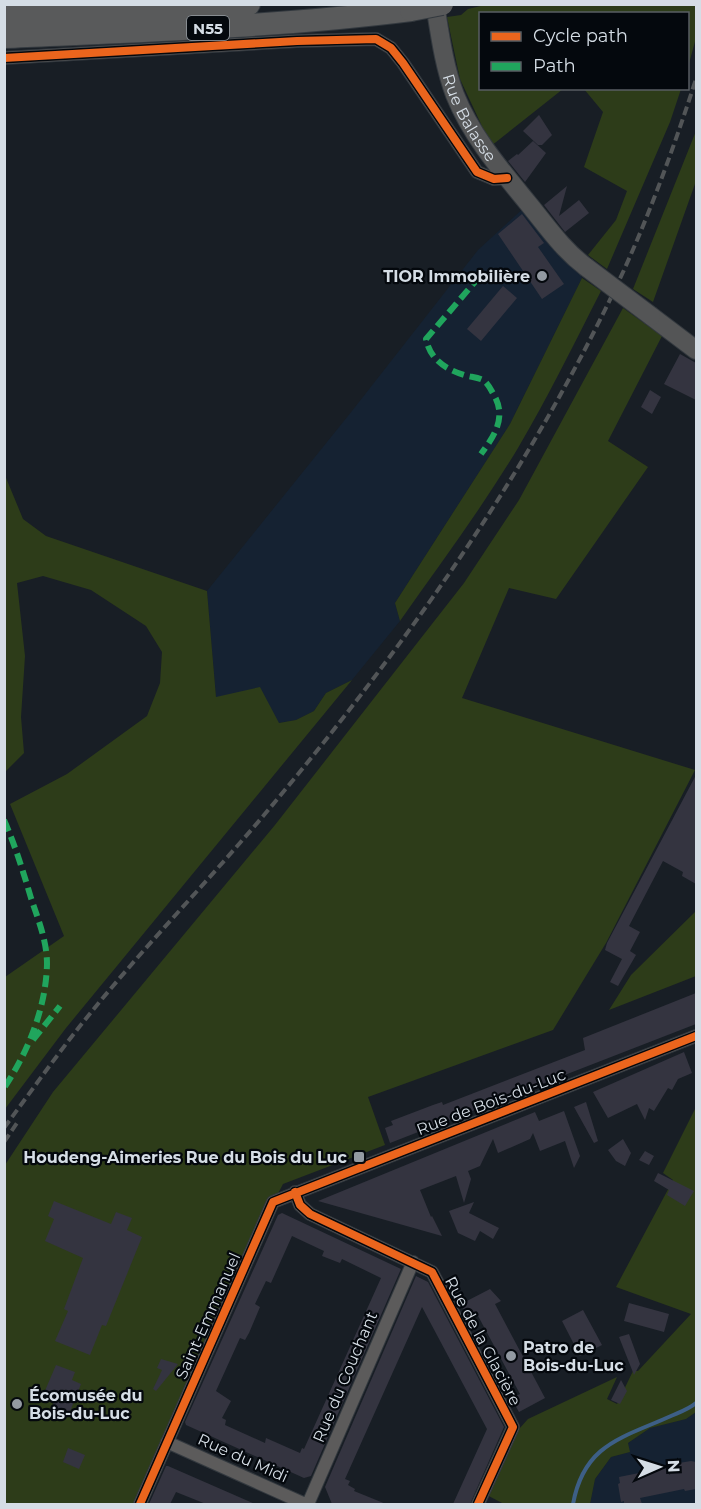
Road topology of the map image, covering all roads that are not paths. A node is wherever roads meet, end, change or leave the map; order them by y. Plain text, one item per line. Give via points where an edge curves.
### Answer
1 (249, 4) edge
2 (435, 4) edge
3 (442, 4) edge
4 (4, 16) edge
5 (4, 37) edge
6 (4, 58) edge
7 (507, 178) junction
8 (696, 350) edge
9 (696, 1036) edge
10 (295, 1192) junction
11 (273, 1202) joint
12 (412, 1262) junction
13 (167, 1442) junction
14 (140, 1504) edge
15 (306, 1504) edge
16 (478, 1504) edge

1 - 4 highway, N55
2 - 7 street, Rue Balasse via 455,94
3 - 5 highway, N55, bridge via 266,25
6 - 7 street via 376,39 391,48 403,63 477,172 494,179
7 - 8 street, Rue Balasse, bridge via 556,239 586,267
9 - 10 street, Rue de Bois-du-Luc
10 - 11 street, Rue de Bois-du-Luc
10 - 12 street, Rue de la Glacière via 300,1205 310,1214
11 - 13 street, Saint-Emmanuel
12 - 15 street, Rue du Couchant
12 - 16 street, Rue de la Glacière via 432,1272 513,1427
13 - 14 street, Saint-Emmanuel
13 - 15 street, Rue du Midi

